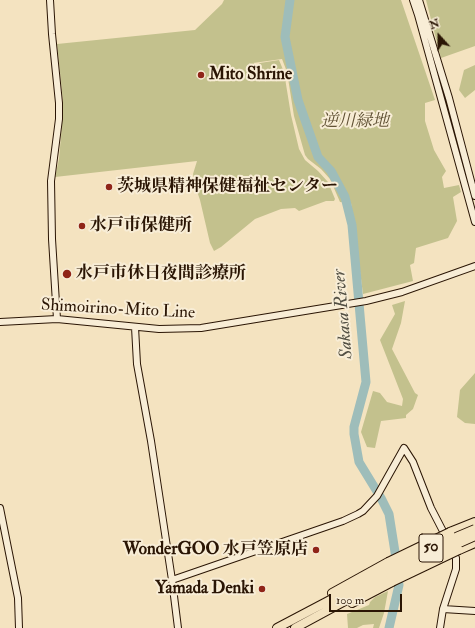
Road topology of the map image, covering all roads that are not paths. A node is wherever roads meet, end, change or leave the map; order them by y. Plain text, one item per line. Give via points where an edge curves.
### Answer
1 (50, 0) edge
2 (413, 0) edge
3 (419, 0) edge
4 (475, 196) edge
5 (475, 222) edge
6 (475, 266) edge
7 (57, 320) junction
8 (0, 322) edge
9 (135, 328) junction
10 (0, 508) edge
11 (475, 522) edge
12 (475, 529) edge
13 (475, 536) edge
14 (475, 543) edge
15 (390, 572) junction
16 (172, 580) junction
17 (443, 609) junction
18 (475, 610) edge
19 (279, 627) edge
20 (19, 628) edge
21 (178, 628) edge
22 (295, 628) edge
23 (302, 628) edge
24 (440, 628) edge

1 - 7 street via 59,103 52,181 52,239
2 - 5 street
3 - 4 street
6 - 9 street, Shimoirino-Mito Line via 402,292 366,301 201,328
7 - 8 street, Shimoirino-Mito Line
7 - 9 street, Shimoirino-Mito Line
9 - 16 street via 137,364
10 - 20 street via 18,598
11 - 15 highway, bridge via 450,532
12 - 15 highway, 50, bridge via 437,545
13 - 15 highway, 50, bridge
14 - 15 highway, bridge
15 - 19 highway, 50
15 - 22 highway, 50
15 - 23 highway
16 - 17 street via 343,521 363,511 383,487 404,448 413,462 431,508 456,558 456,569
16 - 21 street
17 - 18 street
17 - 24 street

